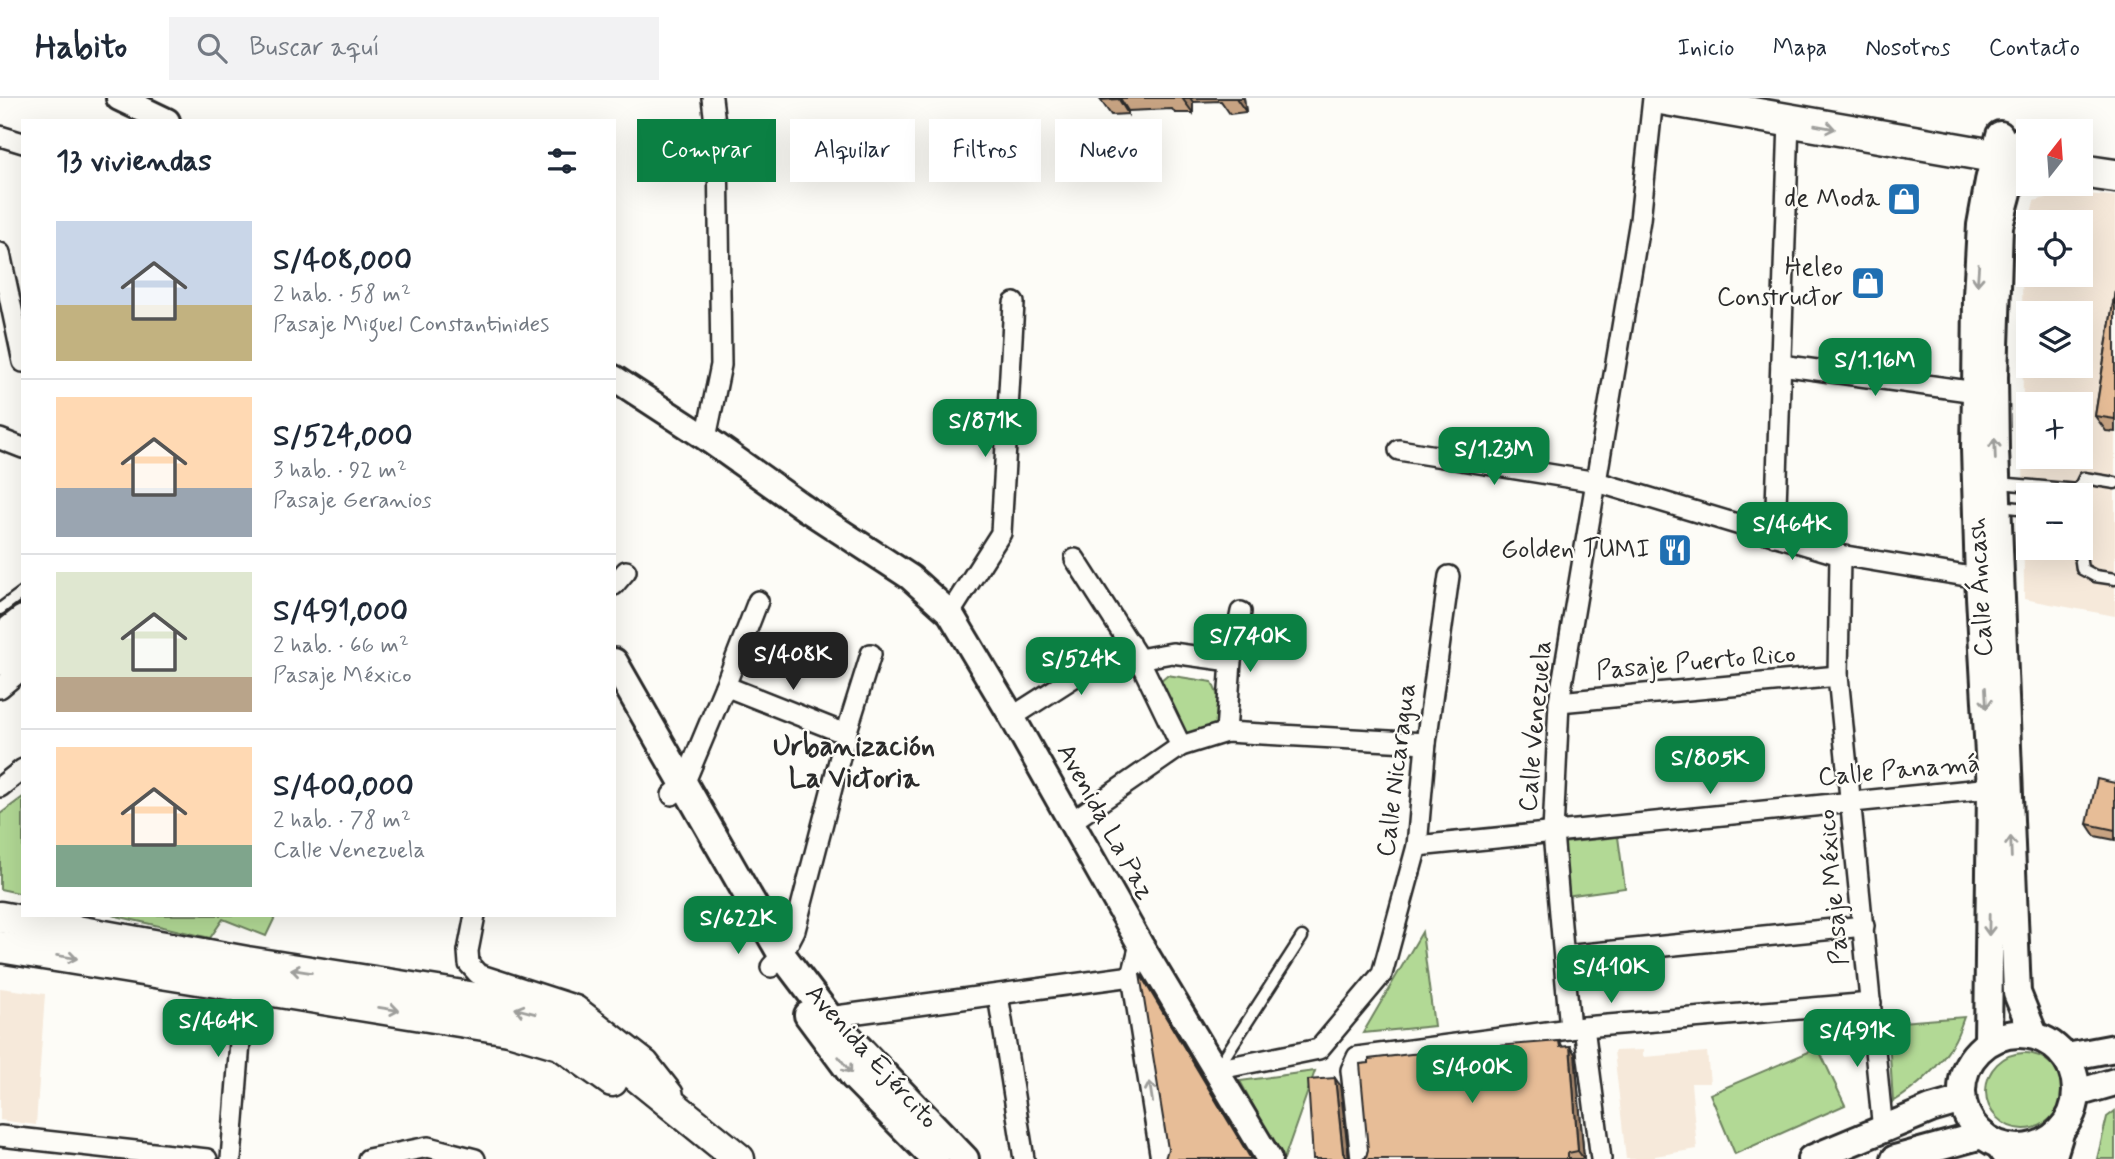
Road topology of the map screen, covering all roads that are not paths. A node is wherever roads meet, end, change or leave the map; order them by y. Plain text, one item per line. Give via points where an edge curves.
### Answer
1 (119, 98) edge
2 (712, 98) edge
3 (1654, 98) edge
4 (1661, 98) edge
5 (1787, 109) edge
6 (163, 119) edge
7 (0, 136) edge
8 (21, 143) edge
9 (2015, 149) edge
10 (2093, 152) edge
11 (2115, 155) edge
12 (2093, 173) edge
13 (2115, 176) edge
14 (1, 262) edge
15 (21, 271) edge
16 (1014, 303) dead end
17 (21, 353) edge
18 (1781, 365) junction
19 (616, 379) edge
20 (1976, 392) junction
21 (706, 438) junction
22 (0, 439) edge
23 (21, 447) edge
24 (1399, 450) dead end
25 (1597, 482) junction
26 (2082, 483) edge
27 (2115, 483) edge
28 (1998, 494) junction
29 (2016, 494) edge
30 (2016, 503) edge
31 (1775, 536) junction
32 (1840, 555) junction
33 (1075, 559) dead end
34 (2081, 560) edge
35 (1449, 576) dead end
36 (2115, 579) edge
37 (1990, 580) junction
38 (21, 593) edge
39 (758, 601) dead end
40 (0, 609) edge
41 (1241, 612) dead end
42 (950, 613) junction
43 (21, 621) edge
44 (0, 637) edge
45 (21, 646) edge
46 (1134, 651) junction
47 (871, 654) dead end
48 (1231, 661) junction
49 (0, 662) edge
50 (616, 666) edge
51 (21, 671) edge
52 (1839, 676) junction
53 (725, 686) junction
54 (0, 688) edge
55 (616, 700) edge
56 (1559, 702) junction
57 (1012, 717) junction
58 (1226, 732) junction
59 (846, 734) junction
60 (1426, 743) junction
61 (1181, 746) junction
62 (21, 770) edge
63 (1, 785) edge
64 (2000, 787) junction
65 (678, 789) junction
66 (1852, 802) junction
67 (1071, 822) junction
68 (1553, 833) junction
69 (1417, 846) junction
70 (0, 917) edge
71 (475, 917) edge
72 (1864, 926) junction
73 (1302, 937) dead end
74 (1140, 944) junction
75 (0, 947) edge
76 (1564, 956) junction
77 (777, 961) junction
78 (245, 974) junction
79 (1132, 976) junction
80 (998, 995) junction
81 (1871, 1003) junction
82 (830, 1017) junction
83 (1577, 1028) junction
84 (2034, 1035) junction
85 (1988, 1041) junction
86 (2115, 1048) edge
87 (2067, 1057) junction
88 (1215, 1070) junction
89 (2115, 1082) edge
90 (2077, 1093) junction
91 (1962, 1100) junction
92 (695, 1122) junction
93 (2062, 1130) junction
94 (1883, 1131) junction
95 (0, 1136) edge
96 (1996, 1146) edge
97 (207, 1159) edge
98 (231, 1159) edge
99 (368, 1159) edge
100 (475, 1159) edge
101 (709, 1159) edge
102 (739, 1159) edge
103 (935, 1159) edge
104 (965, 1159) edge
105 (1024, 1159) edge
106 (1161, 1159) edge
107 (1269, 1159) edge
108 (1361, 1159) edge
109 (1601, 1159) edge
110 (1811, 1159) edge
111 (1895, 1159) edge
112 (2053, 1159) edge

1 - 6 street
2 - 21 street via 718,148 721,365
3 - 25 street, Calle Venezuela via 1640,220
4 - 5 highway
5 - 9 highway
5 - 18 street
7 - 8 street
9 -> 20 main road, Calle Áncash via 1982,225
28 -> 9 main road, Calle Áncash via 1994,377 1999,226
10 - 11 highway
12 - 13 highway
14 - 15 street
14 - 17 street
16 - 42 street via 1001,533
18 - 20 street
18 - 31 street
19 - 21 street, Avenida La Paz
20 - 37 main road, Calle Áncash via 1975,449
21 - 42 street, Avenida La Paz via 910,577
22 - 23 street
24 - 25 street
25 - 31 street
25 - 56 street, Calle Venezuela
26 - 27 lane via 2084,478
28 - 29 lane
28 - 30 lane
28 - 37 main road, Calle Áncash
31 - 32 street
32 - 37 street
32 - 52 street, Pasaje México
33 - 46 street
34 - 36 lane via 2082,569
35 - 60 street, Calle Nicaragua
37 - 64 main road, Calle Áncash
38 - 40 lane
39 - 53 street
41 - 48 street
42 - 57 street, Avenida La Paz
43 - 44 main road
45 - 49 main road
46 - 48 street
46 - 57 street
46 - 61 street
47 - 59 street
48 - 58 street
50 - 65 main road, Avenida Ejército
51 - 54 street
52 - 56 street, Pasaje Puerto Rico
52 - 66 street, Pasaje México
53 - 59 street
53 - 65 street
55 - 65 main road, Avenida Ejército
56 - 68 street, Calle Venezuela
57 - 67 street, Avenida La Paz
58 - 60 street
58 - 61 street
59 - 77 street via 795,930
60 - 69 street, Calle Nicaragua
61 - 67 street
62 - 63 street
64 - 66 street, Calle Panamá
84 -> 64 main road, Calle Áncash via 2017,993
64 -> 85 main road, Calle Áncash
65 - 77 main road, Avenida Ejército
66 - 68 street, Calle Panamá
66 - 72 street, Pasaje México
67 - 74 street, Avenida La Paz
68 - 69 street, Calle Panamá
68 - 76 street, Calle Venezuela
69 - 88 street, Calle Nicaragua via 1382,974 1319,1049
70 - 78 main road
71 - 92 street via 468,951 469,964 478,974 577,1006 648,1061
72 - 76 street
72 - 81 street, Pasaje México
73 - 88 lane
74 - 79 street
74 - 88 street, Avenida La Paz
75 -> 78 main road
76 - 83 street, Calle Venezuela
77 - 82 main road, Avenida Ejército
77 -> 103 main road, Avenida Ejército via 854,1077
92 -> 78 main road via 571,1023 482,999
78 - 98 street
78 -> 101 main road via 509,1029 560,1044
79 - 80 street
106 -> 79 street
80 - 82 street
80 - 105 street
81 - 83 street
81 - 94 street, Pasaje México
82 - 104 main road, Avenida Ejército
83 - 108 street via 1357,1057 1351,1070
83 - 109 street, Calle Venezuela
84 - 85 main road via 2018,1033
84 - 87 main road
85 - 91 main road via 1967,1066
86 - 87 main road
87 - 90 main road
88 - 107 street, Avenida La Paz
89 - 90 main road
90 - 93 main road
91 - 94 main road
91 - 96 main road via 1973,1125
92 - 102 main road
93 - 96 main road via 2032,1147
93 - 112 street
94 - 110 main road
95 - 97 street
96 - 111 main road
99 - 100 street via 428,1147

